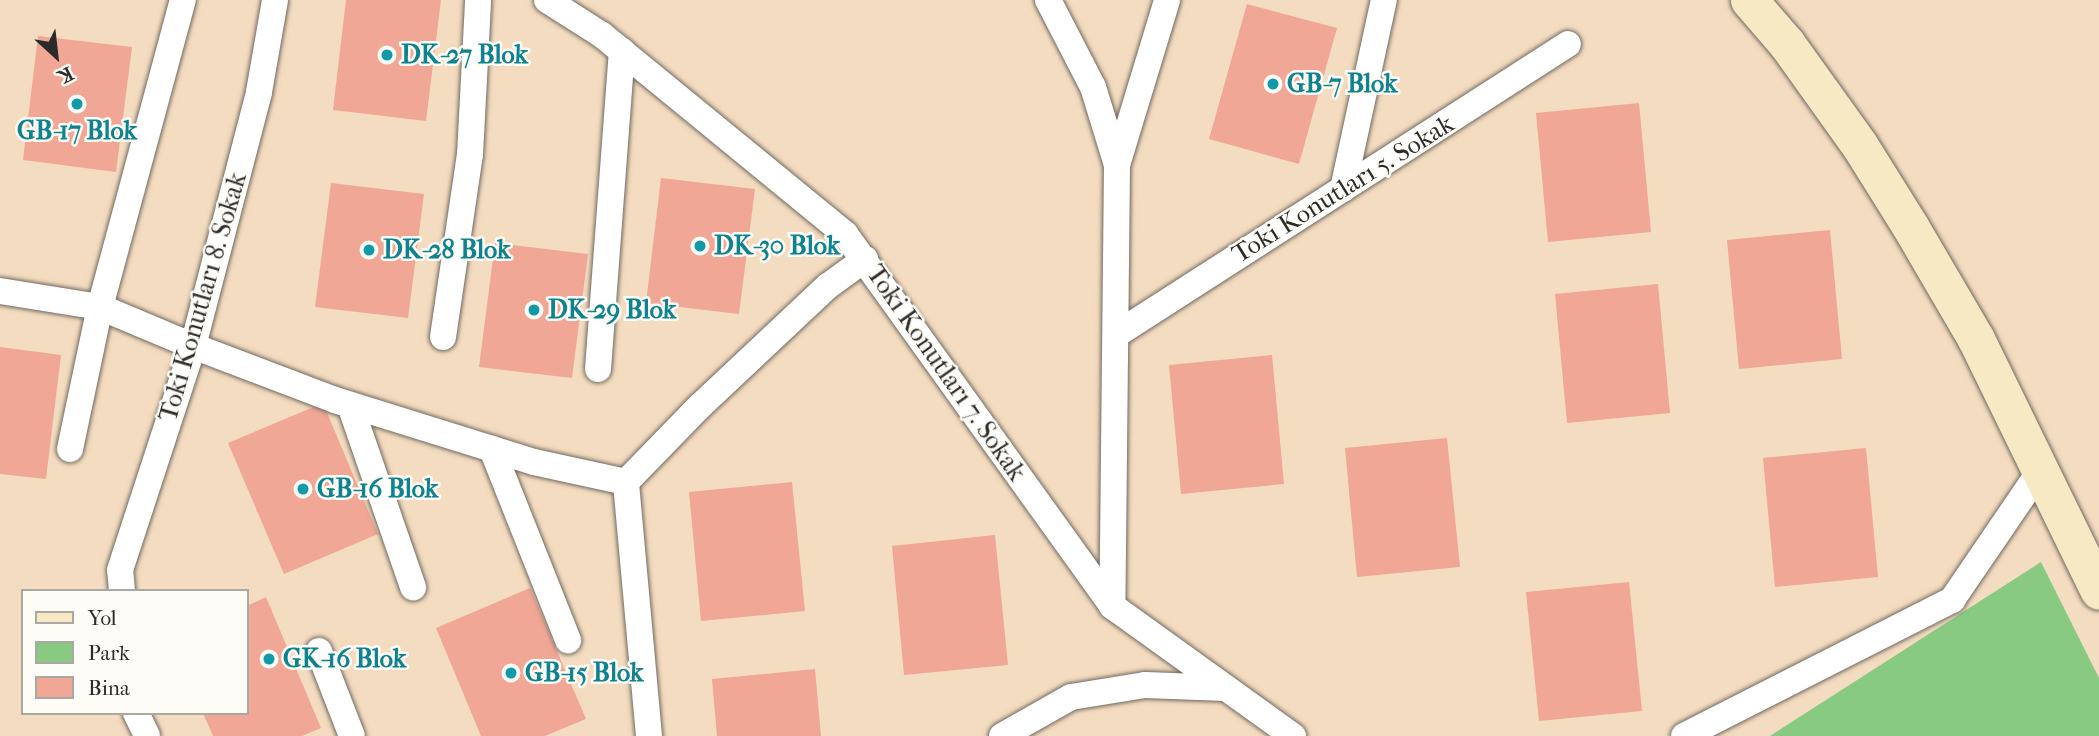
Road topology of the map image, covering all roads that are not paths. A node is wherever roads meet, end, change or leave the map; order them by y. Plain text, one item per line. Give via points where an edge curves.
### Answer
1 (183, 0) edge
2 (275, 0) edge
3 (478, 0) edge
4 (547, 0) edge
5 (1048, 0) edge
6 (1167, 0) edge
7 (1384, 0) edge
8 (1749, 0) edge
9 (1569, 44) dead end
10 (622, 51) junction
11 (1118, 165) junction
12 (1343, 189) junction
13 (865, 259) junction
14 (0, 290) edge
15 (100, 307) junction
16 (1117, 334) junction
17 (443, 337) dead end
18 (193, 346) junction
19 (598, 369) dead end
20 (350, 405) junction
21 (70, 449) dead end
22 (492, 449) junction
23 (2040, 471) junction
24 (626, 482) junction
25 (413, 587) dead end
26 (122, 589) edge
27 (2099, 592) edge
28 (1112, 607) junction
29 (568, 640) dead end
30 (319, 651) dead end
31 (1226, 688) junction
32 (137, 715) edge
33 (147, 736) edge
34 (352, 736) edge
35 (649, 736) edge
36 (1002, 736) edge
37 (1293, 736) edge
38 (1684, 736) edge

1 - 15 street
2 - 18 street, Toki Konutları 8. Sokak via 259,92
3 - 17 street via 470,155
4 - 10 street, Toki Konutları 7. Sokak
5 - 11 street via 1093,87
6 - 11 street
7 - 12 street
8 - 23 street via 1860,146 1910,226 1976,339
9 - 12 street, Toki Konutları 5. Sokak
10 - 13 street, Toki Konutları 7. Sokak via 845,234
10 - 19 street
11 - 16 street
12 - 16 street, Toki Konutları 5. Sokak
13 - 24 street via 828,286
13 - 28 street, Toki Konutları 7. Sokak
14 - 15 street
15 - 18 street
15 - 21 street
16 - 28 street
18 - 20 street
18 - 26 street, Toki Konutları 8. Sokak via 120,570
20 - 22 street
20 - 25 street
22 - 24 street
22 - 29 street
23 - 27 street
23 - 38 street via 1952,600
24 - 35 street
28 - 31 street, Toki Konutları 7. Sokak
30 - 34 street
31 - 36 street via 1145,685 1071,697
31 - 37 street, Toki Konutları 7. Sokak
32 - 33 street

